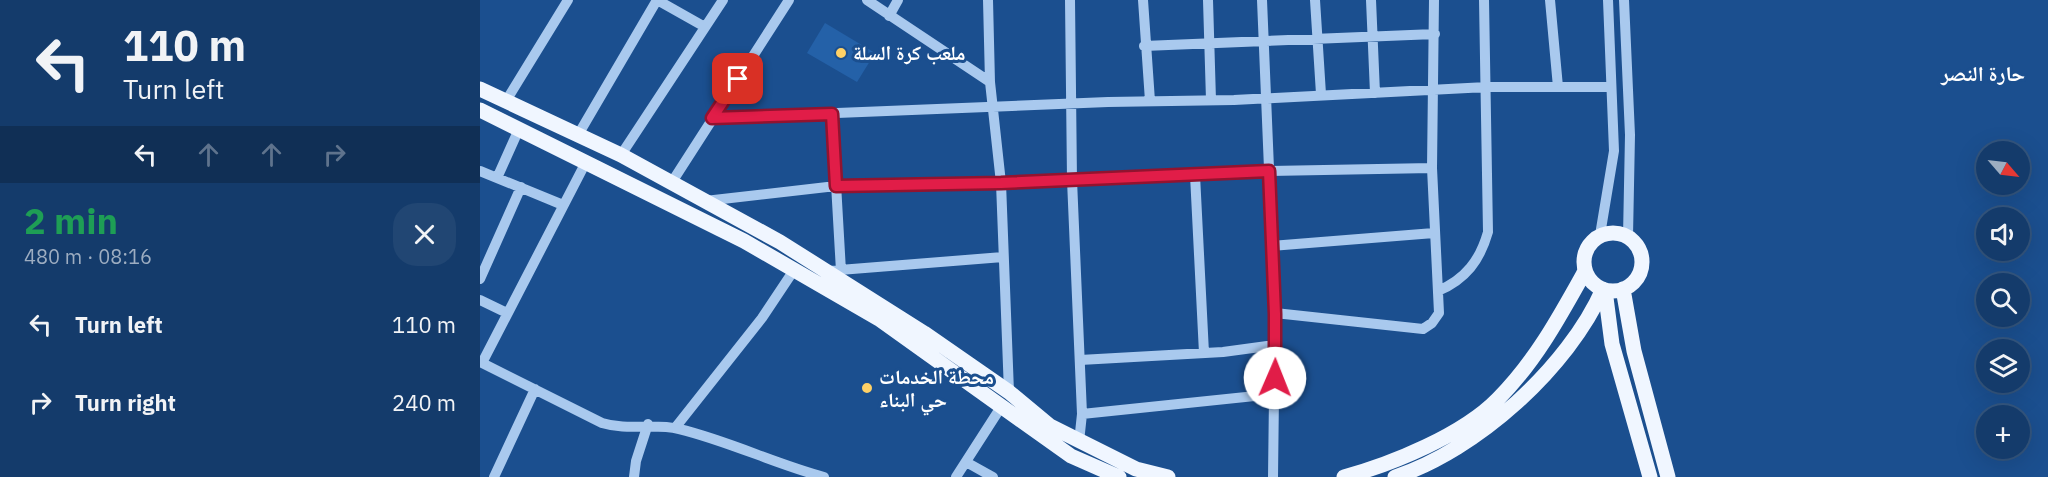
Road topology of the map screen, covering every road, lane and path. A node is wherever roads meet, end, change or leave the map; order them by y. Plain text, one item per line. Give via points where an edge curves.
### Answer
1 (568, 0) edge
2 (657, 0) edge
3 (723, 0) edge
4 (789, 0) edge
5 (867, 0) edge
6 (898, 0) edge
7 (988, 0) edge
8 (1070, 0) edge
9 (1143, 0) edge
10 (1208, 0) edge
11 (1262, 0) edge
12 (1315, 0) edge
13 (1371, 0) edge
14 (1435, 0) edge
15 (1484, 0) edge
16 (1550, 0) edge
17 (1608, 0) edge
18 (1624, 0) edge
19 (889, 16) junction
20 (705, 27) junction
21 (1435, 33) junction
22 (1373, 35) junction
23 (1317, 39) junction
24 (1264, 41) junction
25 (1210, 45) junction
26 (1144, 46) junction
27 (990, 82) junction
28 (1487, 87) junction
29 (1558, 87) junction
30 (1611, 87) junction
31 (480, 89) edge
32 (1435, 90) junction
33 (1375, 93) junction
34 (1321, 94) junction
35 (1267, 97) junction
36 (1211, 100) junction
37 (1150, 101) junction
38 (506, 102) junction
39 (1072, 104) junction
40 (994, 107) junction
41 (480, 110) edge
42 (832, 114) junction
43 (712, 118) junction
44 (519, 129) junction
45 (578, 135) junction
46 (621, 155) junction
47 (586, 162) junction
48 (1432, 168) junction
49 (1269, 171) junction
50 (1195, 174) junction
51 (481, 175) edge
52 (497, 178) junction
53 (1072, 180) junction
54 (672, 182) junction
55 (1001, 183) junction
56 (836, 186) junction
57 (521, 187) junction
58 (705, 201) junction
59 (563, 205) junction
60 (1434, 233) junction
61 (1600, 235) junction
62 (1628, 236) junction
63 (1271, 246) junction
64 (1003, 257) junction
65 (794, 270) junction
66 (1585, 270) junction
67 (833, 271) junction
68 (480, 279) edge
69 (1623, 289) junction
70 (1604, 290) junction
71 (1438, 291) junction
72 (480, 300) edge
73 (507, 313) junction
74 (1275, 314) junction
75 (1275, 345) junction
76 (1204, 353) junction
77 (1080, 360) junction
78 (481, 362) edge
79 (535, 389) junction
80 (1009, 392) junction
81 (1274, 394) junction
82 (1000, 407) junction
83 (1082, 414) junction
84 (648, 424) junction
85 (675, 428) junction
86 (1080, 442) junction
87 (966, 462) junction
88 (789, 465) junction
89 (494, 477) edge
90 (634, 477) edge
91 (785, 477) edge
92 (824, 477) edge
93 (956, 477) edge
94 (993, 477) edge
95 (1119, 477) edge
96 (1167, 477) edge
97 (1272, 477) edge
98 (1344, 477) edge
99 (1395, 477) edge
100 (1650, 477) edge
101 (1668, 477) edge

1 - 38 street
2 - 20 street
2 - 45 street
3 - 20 street
4 - 43 street
5 - 19 street
6 - 19 street
7 - 27 street
8 - 39 street
9 - 26 street
10 - 25 street
11 - 24 street
12 - 23 street
13 - 22 street
14 - 21 street
15 - 28 street
16 - 29 street
17 - 30 street
18 - 62 street via 1630,135
19 - 27 street
20 - 46 street
21 - 22 street
21 - 32 street
22 - 23 street
22 - 33 street
23 - 24 street
23 - 34 street
24 - 25 street
24 - 35 street
25 - 26 street
25 - 36 street
26 - 37 street
27 - 40 street
28 - 29 street
28 - 32 street
28 - 71 street via 1488,232 1467,273
29 - 30 street
30 - 61 street via 1614,152
31 - 38 main road
32 - 33 street
32 - 48 street
33 - 34 street
34 - 35 street
35 - 36 street
35 - 49 street
36 - 37 street
37 - 39 street
38 - 45 main road
39 - 40 street
39 - 53 street
40 - 42 street
40 - 55 street
41 - 44 main road
42 - 43 street
42 - 56 street
43 - 54 street
44 - 47 main road
44 - 52 street
45 - 46 main road
46 - 54 main road
47 - 59 street
47 - 65 main road
48 - 49 street
48 - 60 street
49 - 50 street
49 - 63 street
50 - 53 street
50 - 76 street
51 - 52 street
52 - 57 street
53 - 55 street
53 - 77 street
54 - 58 main road
55 - 56 street
55 - 64 street
56 - 58 street
56 - 67 street
57 - 59 street
57 - 68 street
58 - 67 main road
59 - 73 street
60 - 63 street
60 - 71 street
61 - 62 main road via 1619,232
61 - 66 main road via 1588,246
62 - 69 main road via 1640,250 1642,266 1636,280
63 - 74 street
64 - 67 street
64 - 80 street
65 - 82 main road via 879,319
65 - 85 street via 762,318
66 - 70 main road via 1589,279
66 - 98 main road via 1538,350 1497,401 1439,439 1372,470
67 - 80 main road
69 - 70 main road
69 - 101 main road via 1634,351
70 - 99 main road via 1580,331 1500,417 1447,455
70 - 100 main road via 1612,344
71 - 74 street via 1439,313 1423,329
72 - 73 street
73 - 78 street
74 - 75 street
75 - 76 street
75 - 81 street
76 - 77 street
77 - 83 street
78 - 79 street
79 - 84 street via 602,423 619,428
79 - 89 street
80 - 86 main road via 1050,426
81 - 83 street
81 - 97 street
82 - 87 street
82 - 95 main road via 1071,456
83 - 86 street
84 - 85 street
84 - 90 street
85 - 88 street
86 - 96 main road via 1136,469
87 - 93 street
87 - 94 street
88 - 91 street
88 - 92 street

